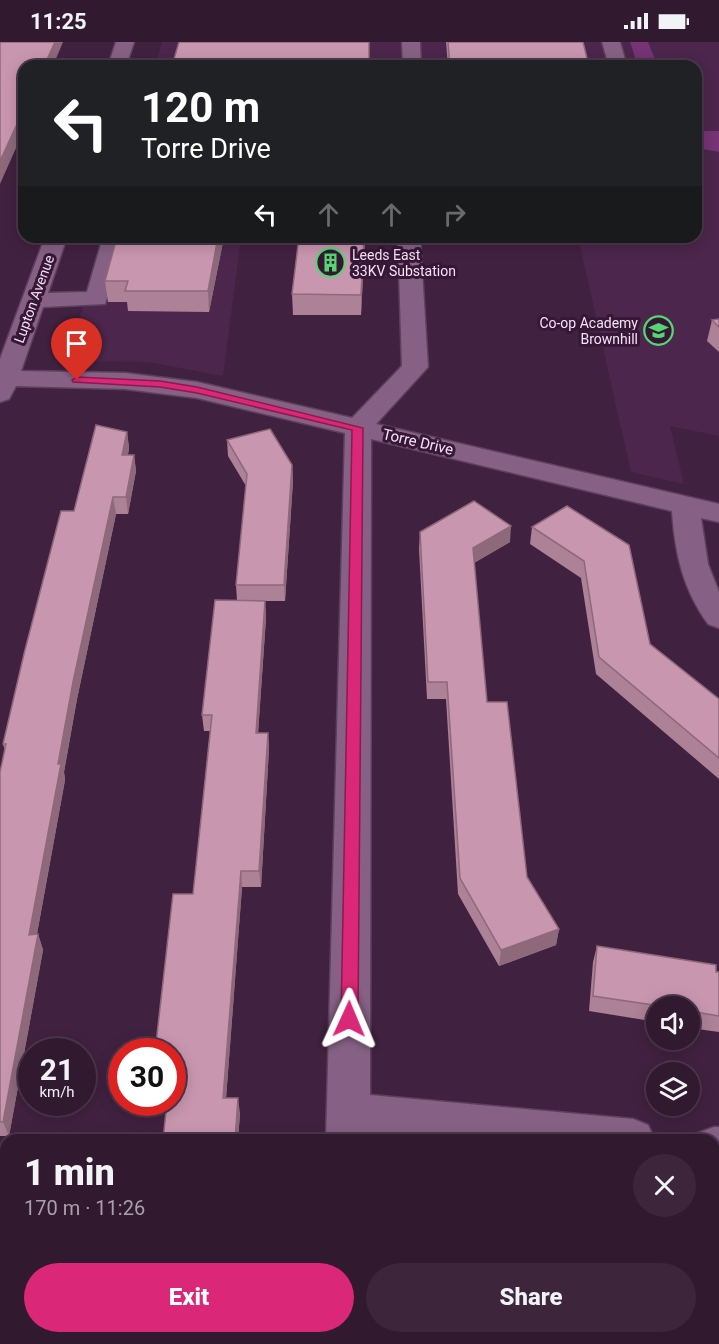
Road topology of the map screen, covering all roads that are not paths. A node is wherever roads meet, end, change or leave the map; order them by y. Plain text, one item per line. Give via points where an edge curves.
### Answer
1 (125, 42) edge
2 (411, 42) edge
3 (611, 42) edge
4 (119, 60) edge
5 (412, 60) edge
6 (616, 60) edge
7 (54, 243) edge
8 (112, 243) edge
9 (409, 243) edge
10 (33, 300) junction
11 (3, 386) edge
12 (358, 428) junction
13 (686, 505) junction
14 (719, 513) edge
15 (719, 617) edge
16 (348, 1127) edge
17 (501, 1134) edge

1 - 4 street
2 - 5 street
3 - 6 street
7 - 10 street, Lupton Avenue
8 - 10 street via 97,299
9 - 12 street via 415,367
10 - 11 street, Lupton Avenue
11 - 12 street, Torre Drive via 160,384
12 - 13 street, Torre Drive
12 - 16 street
13 - 14 street, Torre Drive
13 - 15 street via 694,572
16 - 17 street

